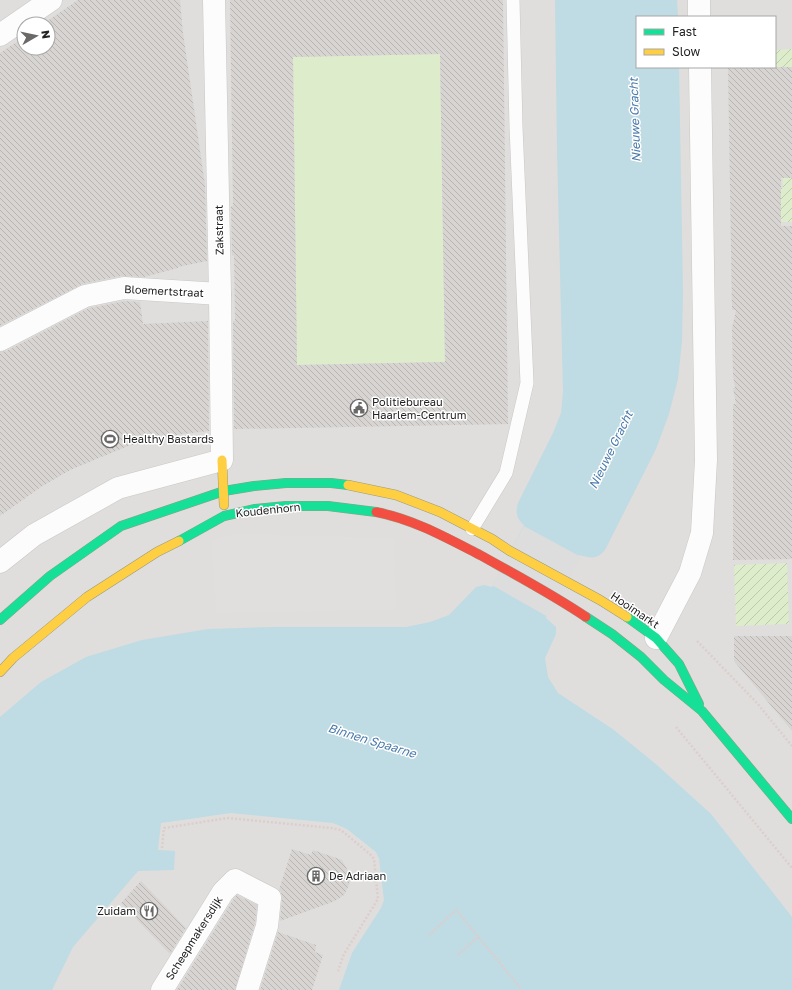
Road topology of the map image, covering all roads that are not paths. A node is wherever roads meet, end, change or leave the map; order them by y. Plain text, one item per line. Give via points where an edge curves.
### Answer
1 (52, 0) edge
2 (214, 0) edge
3 (513, 0) edge
4 (699, 0) edge
5 (699, 16) edge
6 (0, 35) edge
7 (700, 68) edge
8 (220, 294) junction
9 (0, 340) edge
10 (222, 460) junction
11 (224, 491) junction
12 (224, 516) junction
13 (467, 537) junction
14 (510, 551) joint
15 (0, 562) edge
16 (558, 598) joint
17 (0, 620) edge
18 (656, 638) junction
19 (0, 672) edge
20 (702, 711) junction
21 (792, 819) edge
22 (162, 990) edge
23 (247, 990) edge

1 - 6 street
2 - 8 street, Zakstraat
3 - 13 lane via 527,383 506,473
4 - 5 street
7 - 18 street via 706,460 702,533 690,573
8 - 9 street, Bloemertstraat via 124,288 85,296
8 - 10 street, Zakstraat
10 - 11 street
10 - 15 street via 118,488 34,535
11 - 12 street
11 - 13 street, Koudenhorn via 286,483 331,483 365,488 396,494 440,512
11 - 17 street, Koudenhorn via 121,526 50,576
12 - 13 street, Koudenhorn via 286,506 328,506 386,514 430,529
12 - 19 street, Koudenhorn via 157,552 87,597 10,656
13 - 14 street, Koudenhorn via 492,539
13 - 16 street, Koudenhorn via 502,566
14 - 18 street, Hooimarkt via 600,600
16 - 20 street, Hooimarkt via 618,638
18 - 20 street, Hooimarkt via 679,664
20 - 21 street, Hooimarkt
22 - 23 street, Scheepmakersdijk via 223,892 235,880 270,898 267,926

